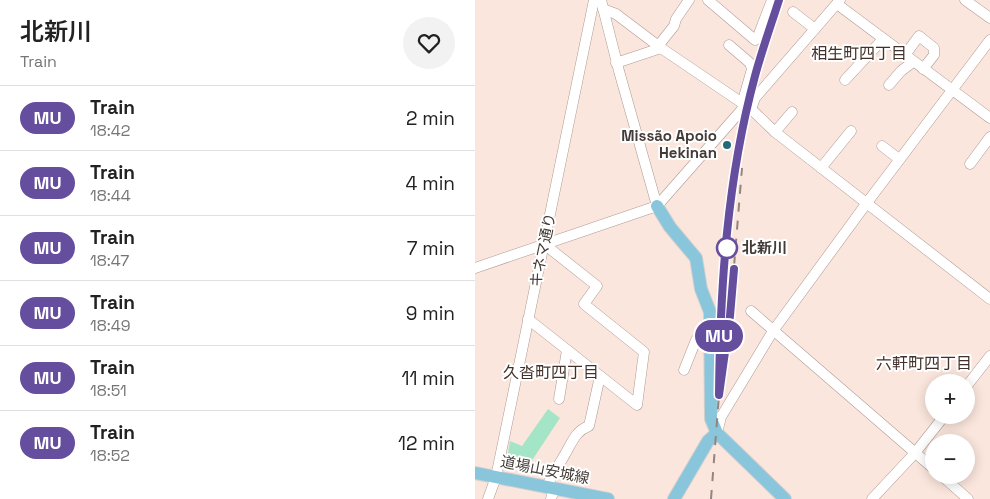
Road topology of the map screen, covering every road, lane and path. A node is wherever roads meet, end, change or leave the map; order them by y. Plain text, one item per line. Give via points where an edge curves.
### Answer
1 (594, 0) edge
2 (689, 0) edge
3 (708, 0) edge
4 (772, 0) edge
5 (965, 0) edge
6 (838, 2) edge
7 (976, 3) edge
8 (602, 4) edge
9 (793, 12) dead end
10 (990, 18) edge
11 (815, 29) junction
12 (610, 32) junction
13 (883, 38) junction
14 (587, 39) junction
15 (990, 40) edge
16 (729, 45) dead end
17 (660, 47) junction
18 (909, 59) junction
19 (616, 63) junction
20 (923, 69) junction
21 (845, 80) dead end
22 (889, 85) dead end
23 (952, 90) junction
24 (746, 106) junction
25 (792, 112) dead end
26 (990, 118) edge
27 (851, 131) dead end
28 (775, 132) junction
29 (990, 138) edge
30 (882, 146) dead end
31 (899, 159) junction
32 (970, 164) dead end
33 (821, 168) junction
34 (866, 204) junction
35 (657, 206) junction
36 (544, 244) junction
37 (475, 268) edge
38 (990, 299) edge
39 (751, 311) dead end
40 (528, 319) junction
41 (710, 327) junction
42 (773, 331) junction
43 (567, 350) junction
44 (990, 356) edge
45 (684, 370) dead end
46 (975, 375) edge
47 (600, 376) junction
48 (559, 399) dead end
49 (938, 424) edge
50 (717, 433) junction
51 (915, 453) junction
52 (925, 461) edge
53 (475, 473) edge
54 (496, 477) junction
55 (951, 484) edge
56 (551, 492) edge
57 (488, 499) edge
58 (608, 499) edge
59 (673, 499) edge
60 (785, 499) edge
61 (872, 499) edge
62 (968, 499) edge

1 - 14 street, キネマ通り
2 - 17 street
3 - 4 street via 755,40
5 - 7 street
6 - 11 street
6 - 13 street
7 - 10 street
8 - 12 street
8 - 17 street
9 - 11 street
11 - 24 street
12 - 14 street via 604,24 595,24
12 - 19 street
13 - 18 street
13 - 21 street
14 - 36 street, キネマ通り
15 - 23 street
16 - 24 street via 750,63 752,69
17 - 19 street
17 - 24 street
18 - 20 street
18 - 20 street via 919,36 935,48
18 - 22 street
19 - 35 street
20 - 23 street
23 - 26 street
23 - 31 street
24 - 28 street
24 - 35 street
25 - 28 street
27 - 33 street
28 - 33 street
29 - 32 street
30 - 31 street
31 - 34 street
33 - 34 street
34 - 38 street
34 - 42 street
35 - 36 street
35 - 41 main road via 669,227 696,258 701,289 710,312
36 - 37 street
36 - 40 street, キネマ通り
36 - 47 street via 597,286 584,304 644,352 637,405
39 - 42 street
40 - 43 street
40 - 54 street, キネマ通り
41 - 45 street via 696,340
41 - 50 main road via 711,420
42 - 50 street via 721,417
42 - 51 street
43 - 47 street
43 - 48 street
44 - 46 street
47 - 56 street via 589,426 575,436 551,474
49 - 51 street
50 - 59 main road via 708,441
50 - 60 main road
51 - 52 street
51 - 61 street
53 - 54 main road, 道場山安城線
54 - 56 main road, 道場山安城線
54 - 57 street, キネマ通り
55 - 62 street
56 - 58 main road, 道場山安城線

